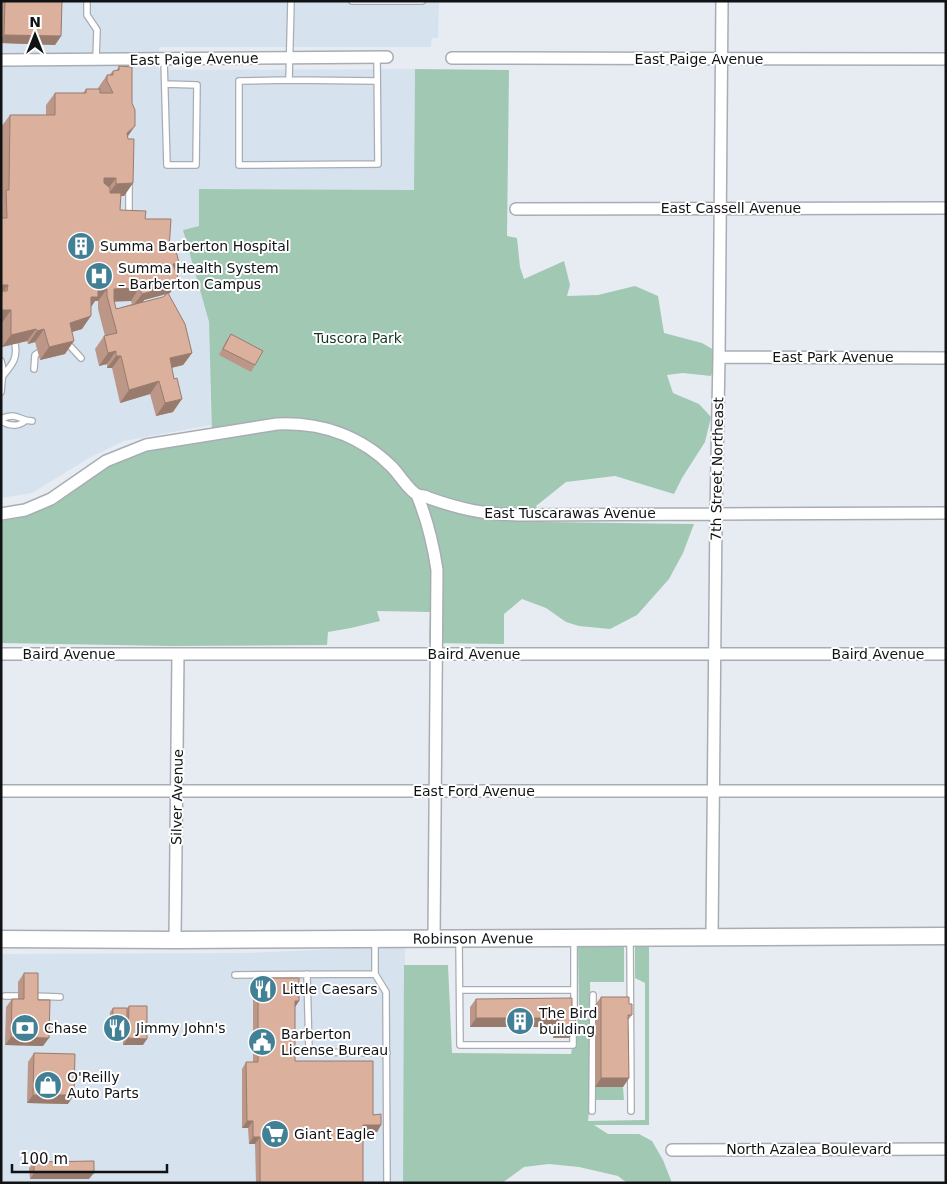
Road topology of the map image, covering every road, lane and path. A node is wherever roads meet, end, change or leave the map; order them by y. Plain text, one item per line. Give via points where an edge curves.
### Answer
1 (87, 1) edge
2 (291, 1) edge
3 (352, 1) edge
4 (422, 1) edge
5 (722, 1) edge
6 (382, 57) joint
7 (290, 58) junction
8 (452, 58) dead end
9 (721, 59) junction
10 (946, 59) edge
11 (1, 60) edge
12 (96, 60) junction
13 (164, 60) junction
14 (289, 80) junction
15 (377, 82) junction
16 (165, 84) junction
17 (130, 171) edge
18 (719, 208) junction
19 (946, 208) edge
20 (129, 209) edge
21 (516, 209) dead end
22 (14, 344) edge
23 (63, 346) edge
24 (38, 352) dead end
25 (719, 357) junction
26 (81, 358) dead end
27 (946, 358) edge
28 (1, 361) edge
29 (34, 369) dead end
30 (2, 377) edge
31 (1, 392) edge
32 (1, 420) edge
33 (32, 421) dead end
34 (416, 494) junction
35 (946, 513) edge
36 (1, 514) edge
37 (716, 514) junction
38 (1, 654) edge
39 (178, 654) junction
40 (436, 654) junction
41 (715, 654) junction
42 (946, 654) edge
43 (1, 791) edge
44 (176, 791) junction
45 (435, 791) junction
46 (714, 791) junction
47 (946, 791) edge
48 (712, 936) junction
49 (946, 936) edge
50 (630, 937) junction
51 (375, 938) junction
52 (434, 938) junction
53 (459, 938) junction
54 (574, 938) junction
55 (1, 939) edge
56 (175, 940) junction
57 (308, 974) junction
58 (376, 974) junction
59 (235, 975) dead end
60 (460, 990) junction
61 (574, 990) junction
62 (593, 995) dead end
63 (5, 996) dead end
64 (18, 996) dead end
65 (32, 996) edge
66 (60, 997) dead end
67 (387, 1053) junction
68 (592, 1111) dead end
69 (631, 1111) dead end
70 (946, 1149) edge
71 (672, 1150) dead end
72 (387, 1183) edge

1 - 12 lane via 87,15 97,30
2 - 7 lane
3 - 4 lane
5 - 9 street, 7th Street Northeast
6 - 7 street, East Paige Avenue
6 - 15 lane
7 - 13 street, East Paige Avenue
7 - 14 lane
8 - 9 street, East Paige Avenue
9 - 10 street, East Paige Avenue
9 - 18 street, 7th Street Northeast
11 - 12 street, East Paige Avenue
12 - 13 street, East Paige Avenue via 130,64
13 - 16 lane
14 - 15 lane
14 - 15 lane via 239,81 239,165 378,164
16 - 16 lane via 167,165 196,165 197,85
17 - 20 lane
18 - 19 street, East Cassell Avenue
18 - 21 street, East Cassell Avenue via 536,213
18 - 25 street, 7th Street Northeast
22 - 30 lane via 17,353
23 - 26 lane via 70,346
24 - 29 lane
25 - 27 street, East Park Avenue
25 - 37 street, 7th Street Northeast
28 - 30 lane
30 - 31 lane
32 - 33 lane via 19,416 25,421
34 - 36 street via 390,465 352,437 312,425 285,424 146,445 106,461 51,499 24,510
34 - 37 street, East Tuscarawas Avenue via 476,513
34 - 40 street via 431,533 437,570
35 - 37 street, East Tuscarawas Avenue
37 - 41 street, 7th Street Northeast
38 - 39 street, Baird Avenue
39 - 40 street, Baird Avenue
39 - 44 street, Silver Avenue
40 - 41 street, Baird Avenue
40 - 45 street
41 - 42 street, Baird Avenue
41 - 46 street, 7th Street Northeast
43 - 44 street, East Ford Avenue
44 - 45 street, East Ford Avenue
44 - 56 street, Silver Avenue
45 - 46 street, East Ford Avenue
45 - 52 street
46 - 47 street, East Ford Avenue
46 - 48 street, 7th Street Northeast
48 - 49 main road, Robinson Avenue
48 - 50 main road, Robinson Avenue
50 - 54 main road, Robinson Avenue
50 - 69 lane
51 - 52 main road, Robinson Avenue
51 - 56 main road, Robinson Avenue
51 - 58 lane
52 - 53 main road, Robinson Avenue
53 - 54 main road, Robinson Avenue
53 - 60 lane
54 - 61 lane
55 - 56 main road, Robinson Avenue
57 - 58 lane
57 - 59 lane
57 - 67 lane via 309,1052
58 - 67 lane via 386,992
60 - 61 lane
60 - 61 lane via 460,1045 573,1045
62 - 68 lane
63 - 64 lane
65 - 66 lane
67 - 72 lane
70 - 71 street, North Azalea Boulevard

